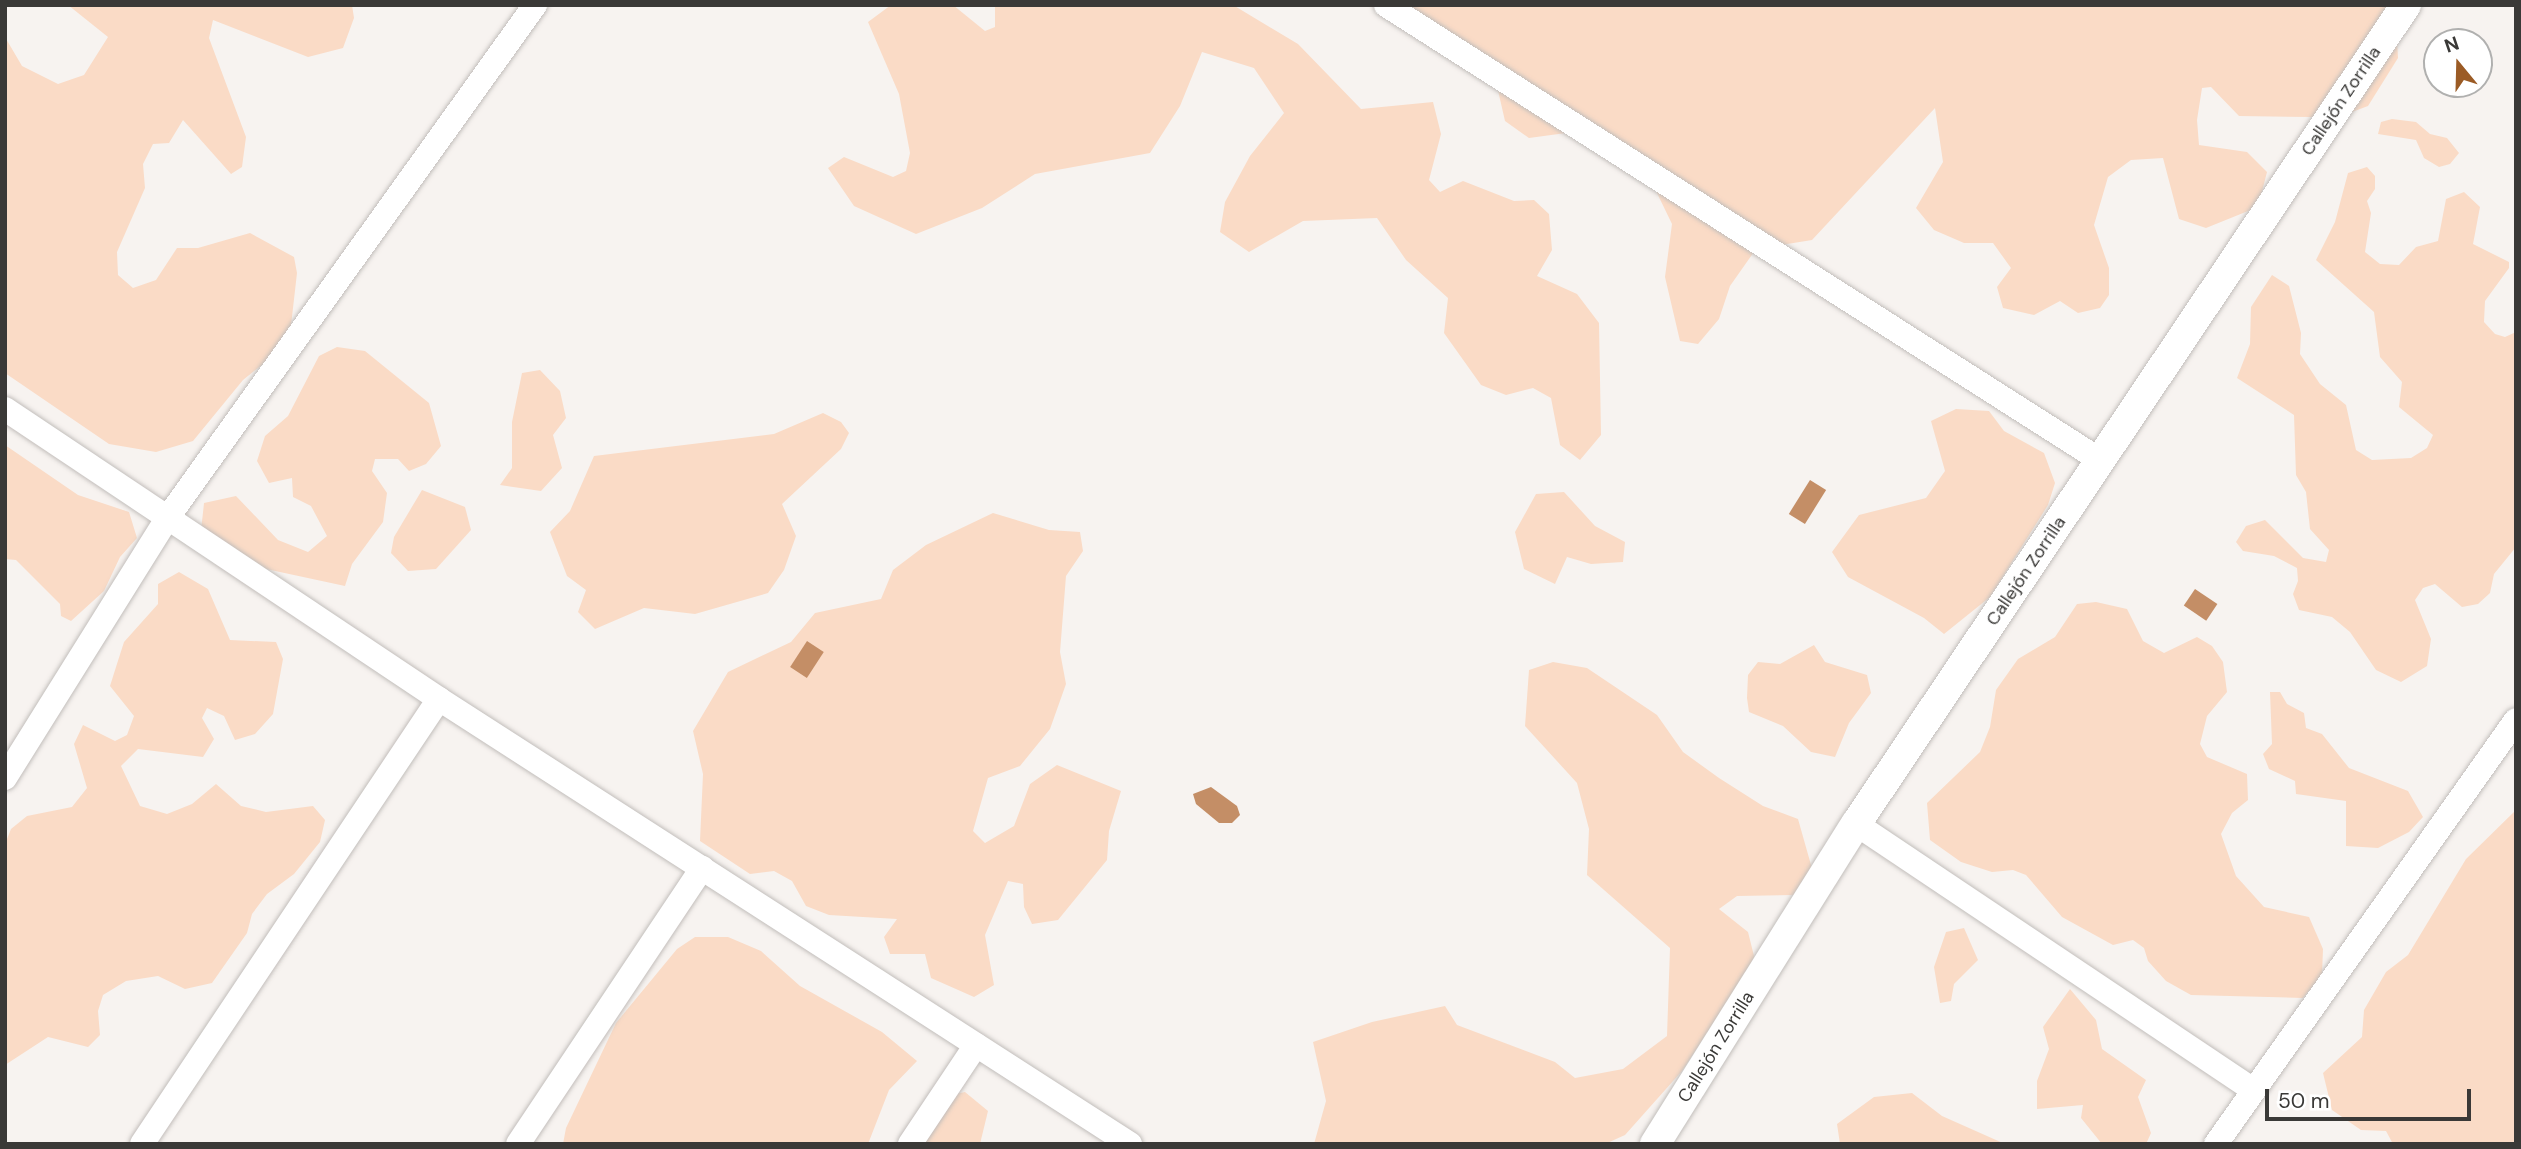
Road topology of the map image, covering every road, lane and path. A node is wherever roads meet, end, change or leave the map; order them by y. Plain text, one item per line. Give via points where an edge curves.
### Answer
1 (535, 5) edge
2 (1386, 5) edge
3 (2406, 5) edge
4 (5, 409) edge
5 (2100, 460) junction
6 (166, 520) junction
7 (439, 699) junction
8 (2516, 720) edge
9 (5, 778) edge
10 (1856, 824) junction
11 (702, 868) junction
12 (976, 1045) junction
13 (2252, 1089) junction
14 (142, 1144) edge
15 (518, 1144) edge
16 (910, 1144) edge
17 (1130, 1144) edge
18 (1655, 1144) edge
19 (2216, 1144) edge

1 - 6 street
2 - 5 street
3 - 5 street, Callejón Zorrilla
4 - 6 street
5 - 10 street, Callejón Zorrilla
6 - 7 street
6 - 9 street
7 - 11 street
7 - 14 street
8 - 13 street
10 - 13 street
10 - 18 street, Callejón Zorrilla
11 - 12 street
11 - 15 street
12 - 16 street
12 - 17 street
13 - 19 street

